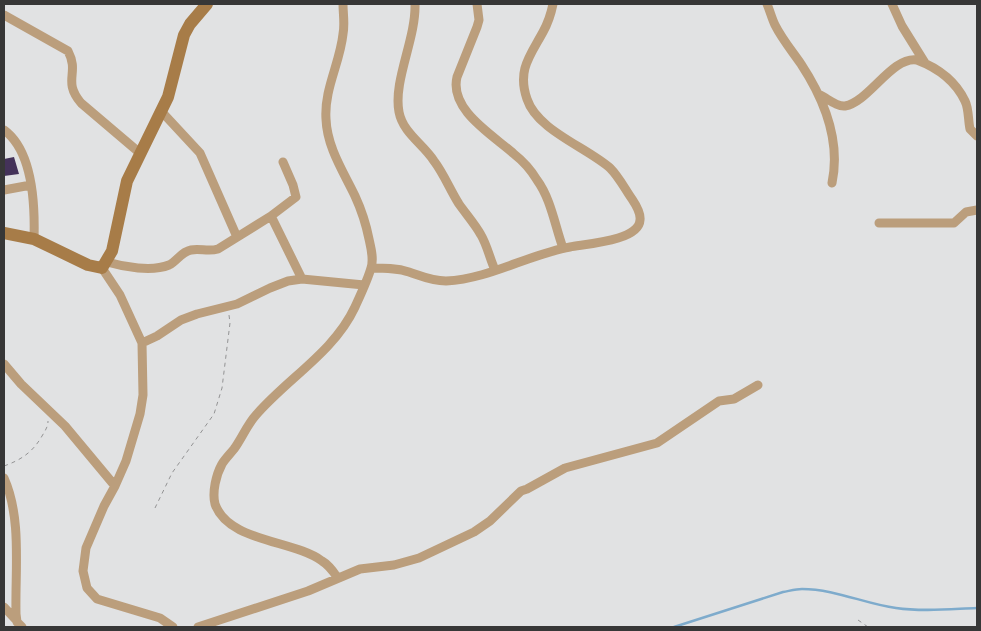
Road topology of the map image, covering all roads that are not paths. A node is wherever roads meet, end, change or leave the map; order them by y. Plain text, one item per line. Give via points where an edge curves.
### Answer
1 (207, 4) edge
2 (343, 4) edge
3 (415, 4) edge
4 (477, 4) edge
5 (553, 4) edge
6 (767, 4) edge
7 (892, 4) edge
8 (4, 15) edge
9 (926, 63) junction
10 (820, 95) junction
11 (161, 111) junction
12 (4, 130) edge
13 (977, 136) edge
14 (141, 154) junction
15 (283, 162) dead end
16 (832, 183) dead end
17 (31, 185) junction
18 (4, 190) edge
19 (977, 210) edge
20 (271, 216) junction
21 (879, 223) dead end
22 (4, 232) edge
23 (237, 237) junction
24 (34, 239) junction
25 (563, 248) junction
26 (105, 265) junction
27 (372, 268) junction
28 (495, 270) junction
29 (302, 279) junction
30 (364, 285) junction
31 (142, 343) junction
32 (4, 364) edge
33 (758, 385) dead end
34 (4, 478) edge
35 (115, 486) junction
36 (337, 578) junction
37 (4, 607) edge
38 (20, 624) edge
39 (173, 627) edge
40 (198, 627) edge

1 - 11 main road via 186,30 168,98
2 - 27 street via 344,33 326,100 326,119 339,165 362,212 372,250
3 - 28 street via 411,41 398,98 401,121 434,159 480,233
4 - 25 street via 479,20 455,85 458,94 473,120 525,164 537,179
5 - 25 street via 549,21 524,68 527,99 532,109 559,135 611,169 635,203 640,219 634,230 615,239
6 - 10 street via 775,24
7 - 9 street
8 - 14 street via 68,51 73,61 70,83 74,95
9 - 10 street via 913,59 900,64 845,106
9 - 13 street via 953,82 966,102 970,129
10 - 16 street via 833,139
11 - 14 main road
11 - 23 street via 200,153
12 - 17 street via 21,150
14 - 26 main road via 127,181 112,251
15 - 20 street via 296,198
17 - 18 street
17 - 24 street
19 - 21 street via 966,212 954,223
20 - 23 street
20 - 29 street
22 - 24 main road
23 - 26 street via 209,252 191,250 169,265 157,268
24 - 26 main road via 88,265
25 - 28 street
26 - 31 street
27 - 28 street via 409,272 443,281
27 - 30 street
29 - 30 street
29 - 31 street via 189,317
30 - 36 street via 355,308 334,340 256,414 244,430 222,463 214,491 215,504 221,514 239,529 312,555 329,566
31 - 35 street via 140,414
32 - 35 street via 65,426
33 - 36 street via 705,409 657,443 565,468 521,490 474,532 419,558 360,569
34 - 38 street via 14,509
35 - 39 street via 86,548 83,571 87,588 97,599 160,618
36 - 40 street via 308,591
37 - 38 street

